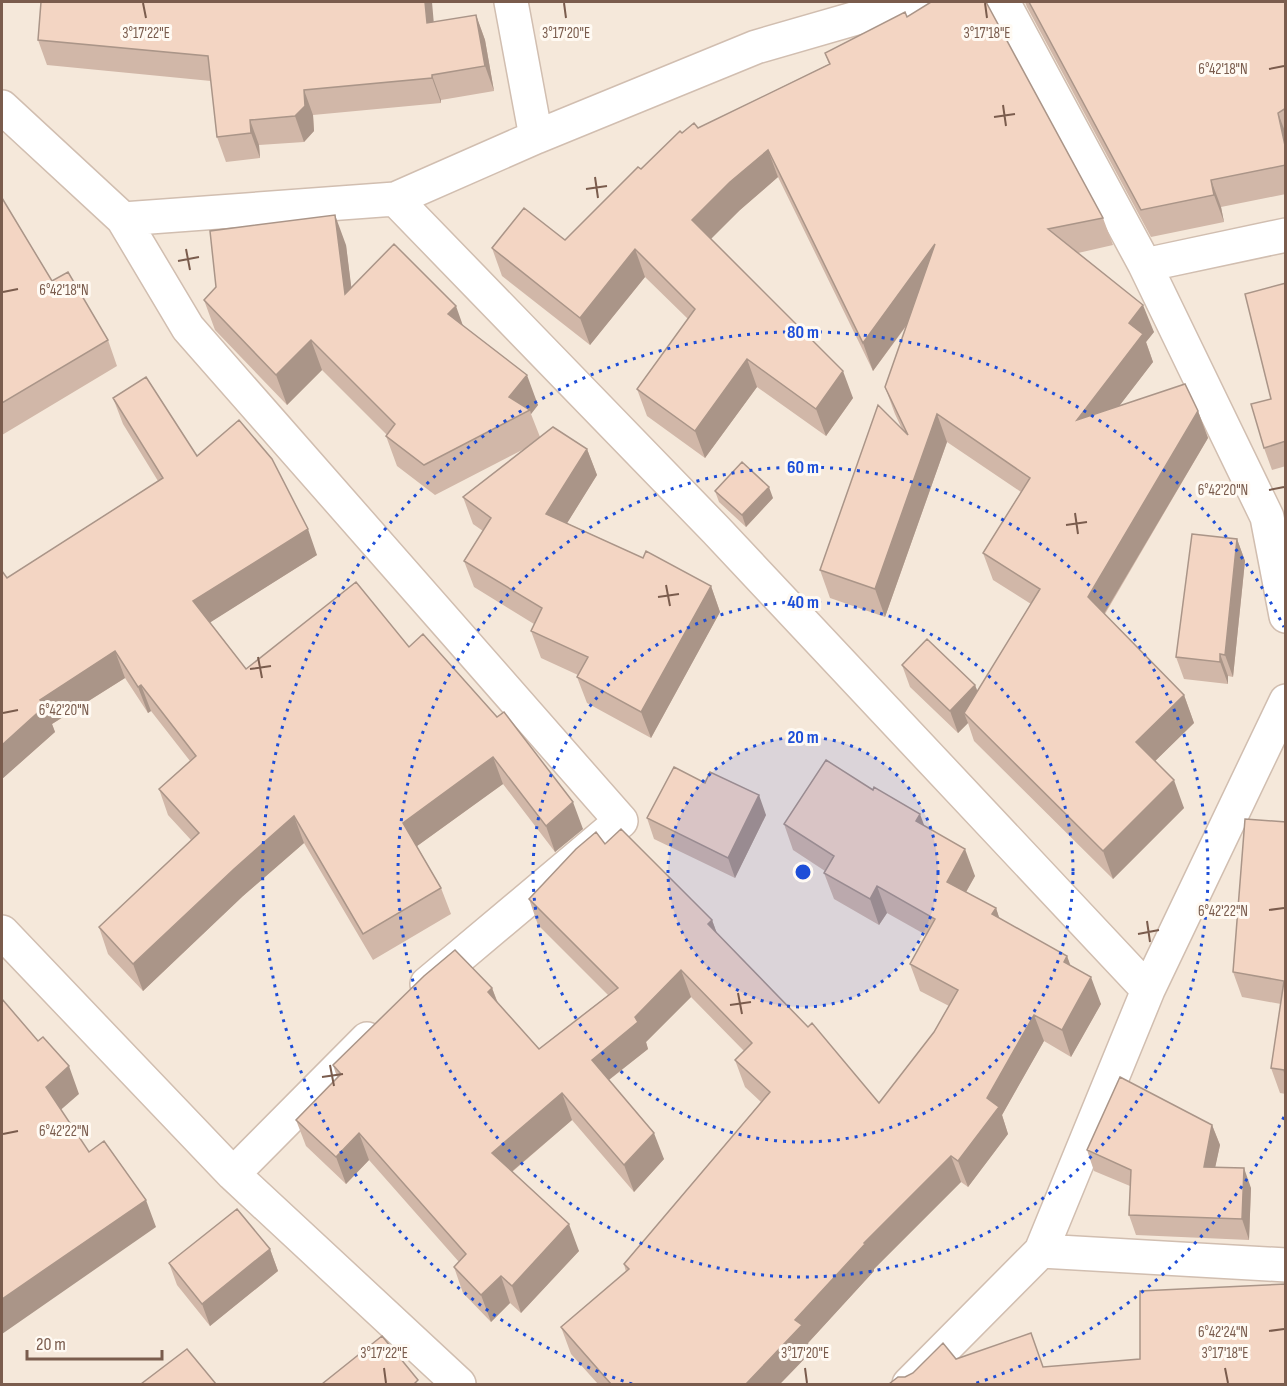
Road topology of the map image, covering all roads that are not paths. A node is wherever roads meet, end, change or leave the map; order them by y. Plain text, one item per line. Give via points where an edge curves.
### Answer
1 (511, 2) edge
2 (912, 2) edge
3 (1003, 2) edge
4 (2, 108) edge
5 (536, 137) junction
6 (394, 199) junction
7 (123, 219) junction
8 (1286, 236) edge
9 (1145, 265) junction
10 (1286, 616) edge
11 (1286, 701) edge
12 (2, 932) edge
13 (1148, 990) junction
14 (233, 1174) junction
15 (1041, 1251) junction
16 (1286, 1265) edge
17 (459, 1384) edge
18 (909, 1384) edge

1 - 5 street
2 - 5 street via 756,47
3 - 9 street
4 - 7 street
5 - 6 street
6 - 7 street
6 - 13 street via 716,530
7 - 14 street via 188,328 621,821 398,1009
8 - 9 street
9 - 10 street via 1267,517
11 - 13 street
12 - 14 street
13 - 15 street
14 - 17 street
15 - 16 street
15 - 18 street

